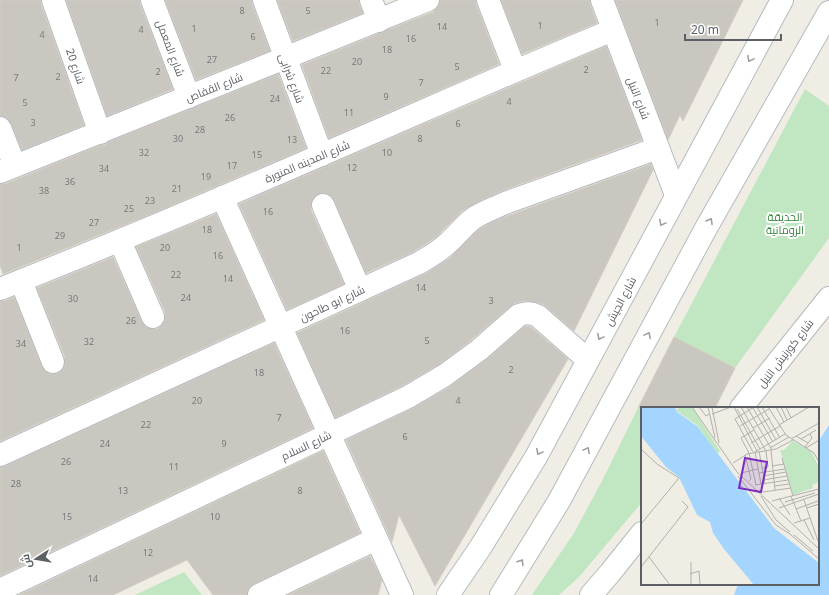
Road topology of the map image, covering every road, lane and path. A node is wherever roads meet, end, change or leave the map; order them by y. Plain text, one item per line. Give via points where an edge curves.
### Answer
1 (53, 0) edge
2 (152, 0) edge
3 (264, 0) edge
4 (371, 0) edge
5 (428, 0) edge
6 (488, 0) edge
7 (602, 0) edge
8 (782, 0) edge
9 (829, 12) edge
10 (379, 21) junction
11 (613, 30) junction
12 (285, 58) junction
13 (515, 70) junction
14 (189, 97) junction
15 (0, 128) edge
16 (100, 133) junction
17 (658, 148) junction
18 (322, 155) junction
19 (7, 169) edge
20 (676, 195) junction
21 (222, 197) junction
22 (323, 204) dead end
23 (120, 241) junction
24 (6, 284) edge
25 (360, 290) junction
26 (829, 298) edge
27 (153, 317) dead end
28 (281, 327) junction
29 (588, 360) junction
30 (53, 362) dead end
31 (742, 407) edge
32 (329, 434) junction
33 (0, 455) edge
34 (641, 534) edge
35 (376, 539) junction
36 (0, 590) edge
37 (259, 595) edge
38 (402, 595) edge
39 (448, 595) edge
40 (501, 595) edge
41 (591, 595) edge

1 - 16 street, شارع 20
2 - 14 street, شارع المعمل
3 - 12 street, شارع شرابى
4 - 10 street
5 - 10 street, شارع القفاص
6 - 13 street
7 - 11 street, شارع النيل
8 -> 20 street, شارع الجيش
40 -> 9 street via 559,501 705,230
10 - 12 street, شارع القفاص
11 - 13 street, شارع المدينه المنورة
11 - 17 street, شارع النيل
12 - 14 street, شارع القفاص
12 - 18 street, شارع شرابى
13 - 18 street, شارع المدينه المنورة
14 - 16 street, شارع القفاص
15 - 19 street
16 - 19 street, شارع القفاص
17 - 20 street, شارع النيل
17 - 25 street, شارع ابو طاحون via 489,210 474,218 434,254
18 - 21 street, شارع المدينه المنورة
20 -> 29 street, شارع الجيش
21 - 23 street, شارع المدينه المنورة
21 - 28 street
22 - 25 street
23 - 24 street, شارع المدينه المنورة
23 - 27 street
24 - 30 street
25 - 28 street, شارع ابو طاحون
26 - 31 street, شارع كورنيش النيل
28 - 32 street
28 - 33 street, شارع ابو طاحون
29 - 32 street, شارع السلام via 538,316 525,313 519,315 445,375
29 -> 39 street, شارع الجيش via 536,457
32 - 35 street
32 - 36 street, شارع السلام
34 - 41 street
35 - 37 street
35 - 38 street

